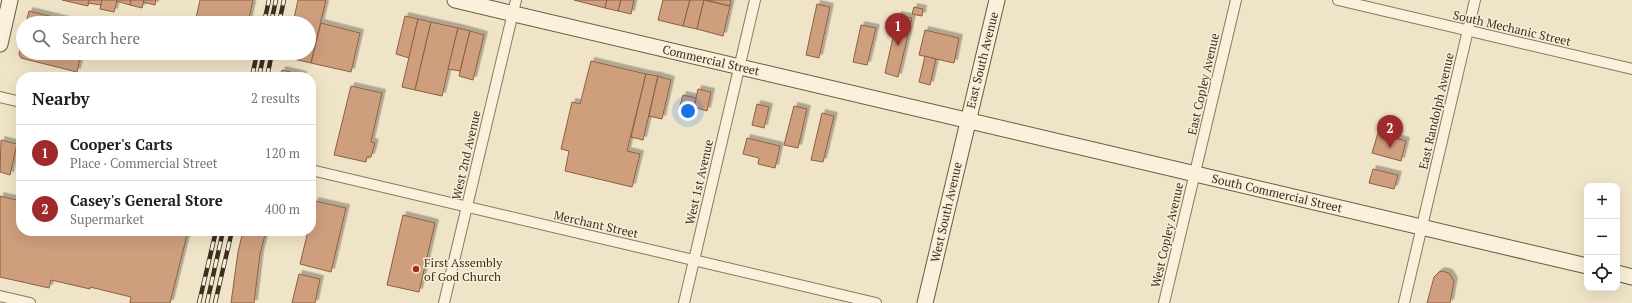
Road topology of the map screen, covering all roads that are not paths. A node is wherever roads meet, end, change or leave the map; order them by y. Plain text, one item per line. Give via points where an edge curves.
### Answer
1 (10, 0) edge
2 (455, 0) edge
3 (755, 0) edge
4 (997, 0) edge
5 (1236, 0) edge
6 (1338, 0) edge
7 (1475, 0) edge
8 (514, 7) edge
9 (1468, 31) junction
10 (0, 44) edge
11 (739, 67) junction
12 (1632, 70) edge
13 (0, 97) edge
14 (16, 101) edge
15 (968, 121) junction
16 (316, 171) edge
17 (1195, 174) junction
18 (467, 206) junction
19 (1422, 227) junction
20 (694, 260) junction
21 (1584, 265) edge
22 (1620, 274) edge
23 (1632, 277) edge
24 (0, 296) edge
25 (30, 303) edge
26 (444, 303) edge
27 (684, 303) edge
28 (876, 303) edge
29 (925, 303) edge
30 (1164, 303) edge
31 (1404, 303) edge

1 - 10 main road
2 - 8 main road, Commercial Street
3 - 11 street, West 1st Avenue
4 - 15 main road, East South Avenue
5 - 17 street, East Copley Avenue
6 - 9 street, South Mechanic Street
7 - 9 street, East Randolph Avenue
8 - 11 main road, Commercial Street
8 - 18 street, West 2nd Avenue
9 - 12 street, South Mechanic Street
9 - 19 street, East Randolph Avenue
11 - 15 main road, Commercial Street
11 - 20 street, West 1st Avenue
13 - 14 street
15 - 17 main road, South Commercial Street
15 - 29 main road, West South Avenue
16 - 18 street, Merchant Street
17 - 19 main road, South Commercial Street
17 - 30 street, West Copley Avenue
18 - 20 street, Merchant Street
18 - 26 street, West 2nd Avenue
19 - 21 main road, South Commercial Street
19 - 31 street, East Randolph Avenue
20 - 27 street, West 1st Avenue
20 - 28 street, Merchant Street
22 - 23 main road
24 - 25 street

